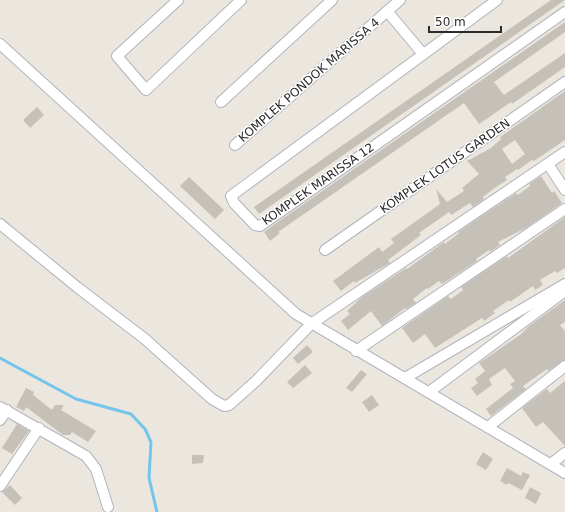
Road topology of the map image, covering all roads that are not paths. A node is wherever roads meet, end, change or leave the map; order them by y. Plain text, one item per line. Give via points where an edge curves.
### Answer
1 (178, 0) edge
2 (241, 0) edge
3 (332, 0) edge
4 (400, 0) edge
5 (497, 0) edge
6 (387, 11) junction
7 (565, 12) edge
8 (2, 51) edge
9 (423, 54) junction
10 (565, 82) edge
11 (221, 102) dead end
12 (236, 145) dead end
13 (565, 152) edge
14 (548, 164) junction
15 (565, 190) edge
16 (565, 209) edge
17 (0, 224) edge
18 (325, 250) dead end
19 (565, 284) edge
20 (565, 291) edge
21 (311, 324) junction
22 (356, 351) junction
23 (565, 366) edge
24 (405, 378) junction
25 (429, 392) junction
26 (4, 408) edge
27 (0, 420) edge
28 (488, 427) junction
29 (39, 428) junction
30 (565, 453) edge
31 (550, 464) junction
32 (565, 474) edge
33 (0, 486) edge
34 (108, 507) dead end

1 - 2 street via 117,56 146,90
3 - 11 street
4 - 6 street, KOMPLEK PONDOK MARISSA 4
5 - 9 street, KOMPLEK MARISSA 12
6 - 9 street
6 - 12 street, KOMPLEK PONDOK MARISSA 4
7 - 9 street, KOMPLEK MARISSA 12 via 260,226 255,225 234,203 231,196
8 - 21 street via 283,304
10 - 18 street, KOMPLEK LOTUS GARDEN
13 - 14 street
14 - 15 street
14 - 21 street
16 - 22 street
17 - 21 street via 145,339 212,399 224,406 256,381
19 - 24 street
20 - 25 street
21 - 22 street
22 - 24 street
23 - 28 street
24 - 25 street
25 - 28 street
26 - 27 street
26 - 29 street
28 - 31 street
29 - 33 street
29 - 34 street via 86,456 96,469
30 - 31 street
31 - 32 street

